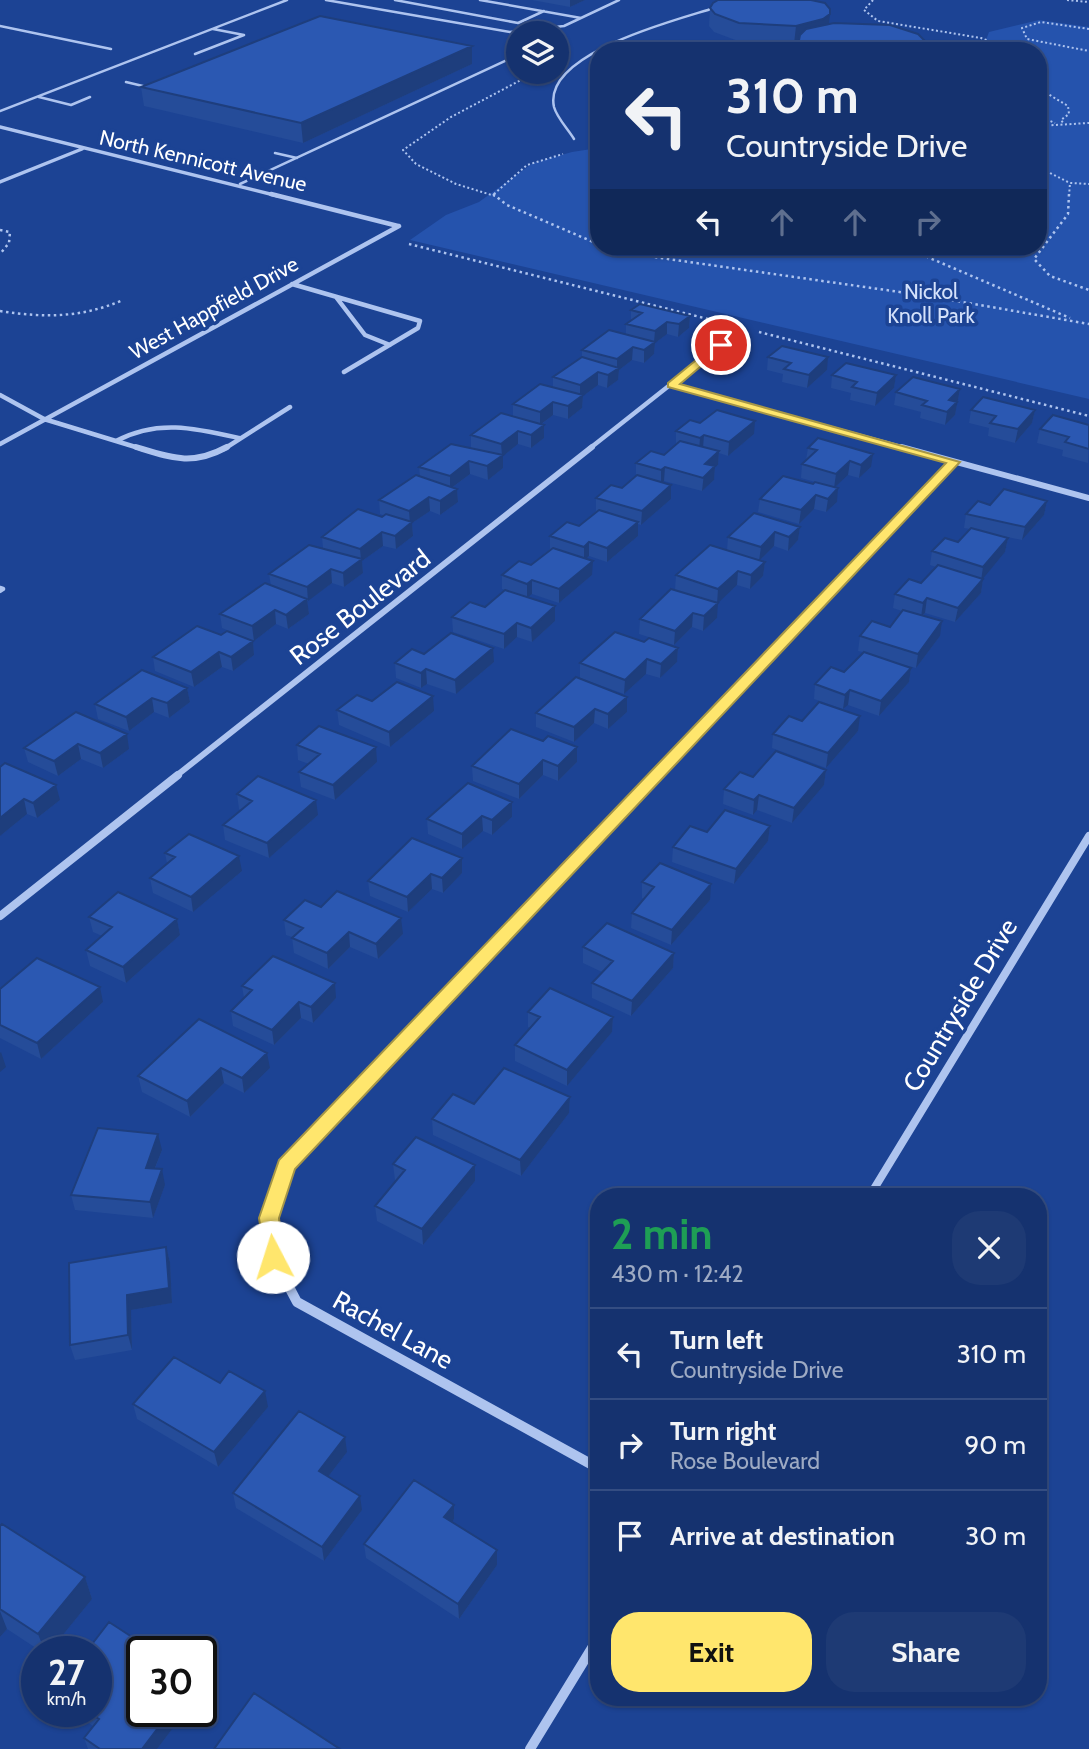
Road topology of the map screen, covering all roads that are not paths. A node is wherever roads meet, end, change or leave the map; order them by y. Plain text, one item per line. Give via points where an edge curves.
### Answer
1 (287, 0) edge
2 (326, 0) edge
3 (395, 0) edge
4 (481, 0) edge
5 (619, 0) edge
6 (723, 5) edge
7 (544, 11) junction
8 (581, 18) junction
9 (569, 23) edge
10 (0, 26) edge
11 (213, 29) junction
12 (506, 32) edge
13 (616, 42) edge
14 (111, 49) dead end
15 (195, 54) dead end
16 (590, 54) edge
17 (506, 61) edge
18 (126, 82) dead end
19 (147, 87) edge
20 (38, 96) junction
21 (90, 97) dead end
22 (0, 111) edge
23 (0, 127) edge
24 (574, 139) dead end
25 (83, 149) junction
26 (275, 153) dead end
27 (297, 158) junction
28 (0, 183) edge
29 (240, 184) junction
30 (399, 226) joint
31 (291, 284) junction
32 (336, 296) junction
33 (742, 328) dead end
34 (390, 345) junction
35 (344, 372) dead end
36 (672, 385) junction
37 (0, 395) edge
38 (290, 407) dead end
39 (44, 419) junction
40 (240, 438) junction
41 (116, 441) junction
42 (0, 444) edge
43 (954, 462) junction
44 (1089, 498) edge
45 (1089, 836) edge
46 (0, 916) edge
47 (874, 1188) edge
48 (590, 1464) edge
49 (590, 1652) edge
50 (530, 1749) edge

1 - 11 lane
2 - 12 lane
3 - 7 lane via 518,23
4 - 7 lane
5 - 8 lane
6 - 13 lane
7 - 8 lane
8 - 9 lane
10 - 14 lane
11 - 15 lane via 244,35
11 - 20 lane
16 - 24 lane via 572,64 557,87 554,106
17 - 27 lane
18 - 19 lane
20 - 21 lane via 71,104
20 - 22 lane
23 - 25 street, North Kennicott Avenue
25 - 28 street
25 - 29 street, North Kennicott Avenue
26 - 27 lane
27 - 29 lane
29 - 30 street, North Kennicott Avenue
30 - 31 street, West Happfield Drive
31 - 32 street
31 - 39 street, West Happfield Drive
32 - 34 street via 365,335
32 - 34 street via 420,321 418,328
33 - 36 street, Rose Boulevard
34 - 35 street
36 - 43 street
36 - 46 street, Rose Boulevard
37 - 39 street
38 - 40 street
39 - 41 street
39 - 42 street, West Happfield Drive
40 - 41 street via 157,425 142,426
40 - 41 street via 209,457 192,461
43 - 44 street
43 - 48 street, Rachel Lane via 286,1165 269,1218 270,1231 273,1257 297,1302
45 - 47 street, Countryside Drive
49 - 50 street

